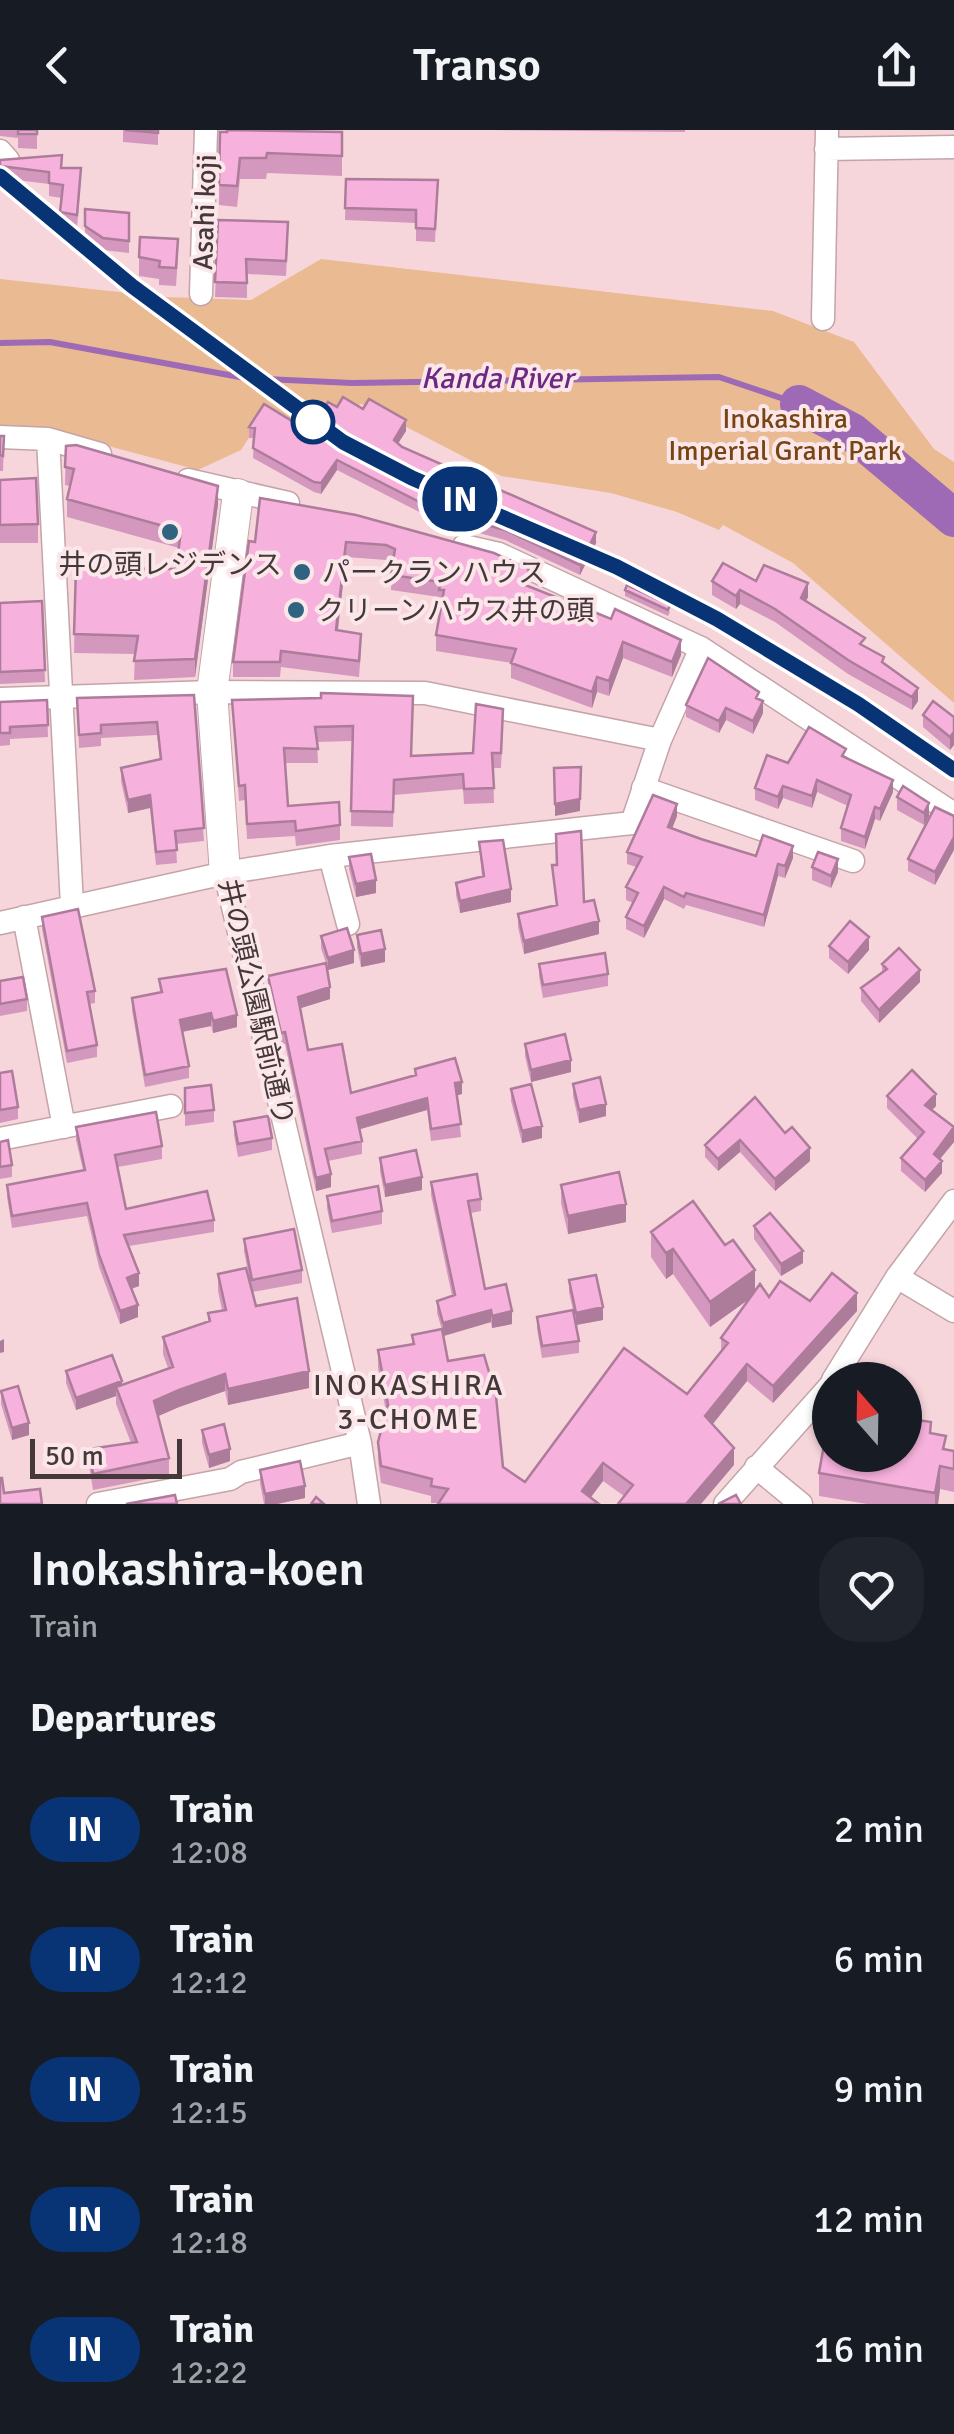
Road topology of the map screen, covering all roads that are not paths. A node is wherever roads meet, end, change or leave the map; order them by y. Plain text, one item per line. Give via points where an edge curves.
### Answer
1 (206, 130) edge
2 (826, 139) edge
3 (954, 147) edge
4 (201, 294) dead end
5 (823, 319) dead end
6 (0, 437) edge
7 (48, 440) junction
8 (130, 462) edge
9 (167, 474) edge
10 (238, 494) junction
11 (309, 507) edge
12 (434, 540) edge
13 (701, 648) junction
14 (212, 692) junction
15 (62, 696) junction
16 (0, 699) edge
17 (660, 740) junction
18 (643, 788) junction
19 (954, 814) edge
20 (330, 856) junction
21 (854, 861) dead end
22 (225, 873) junction
23 (72, 906) junction
24 (24, 917) junction
25 (0, 923) edge
26 (348, 924) edge
27 (171, 1106) dead end
28 (64, 1127) junction
29 (0, 1139) edge
30 (954, 1201) edge
31 (897, 1277) junction
32 (954, 1311) edge
33 (845, 1362) edge
34 (812, 1405) edge
35 (360, 1443) junction
36 (756, 1466) junction
37 (98, 1504) edge
38 (368, 1504) edge
39 (725, 1504) edge
40 (801, 1504) edge

1 - 4 street, Asahi koji
2 - 3 street
2 - 5 street
6 - 7 street
7 - 8 street
7 - 15 street
9 - 10 street
10 - 11 street
10 - 14 street, 井の頭公園駅前通り
12 - 13 street via 499,554
13 - 17 street
13 - 19 street
14 - 15 street
14 - 17 street via 426,694
14 - 22 street, 井の頭公園駅前通り
15 - 16 street
15 - 23 street
17 - 18 street
18 - 20 street via 632,822
18 - 21 street
20 - 22 street
20 - 26 street
22 - 23 street
22 - 35 street, 井の頭公園駅前通り
23 - 24 street
24 - 25 street
24 - 28 street
27 - 28 street
28 - 29 street
30 - 31 street
31 - 32 street
31 - 33 street
34 - 36 street
35 - 37 street
35 - 38 street, 井の頭公園駅前通り
36 - 39 street
36 - 40 street

